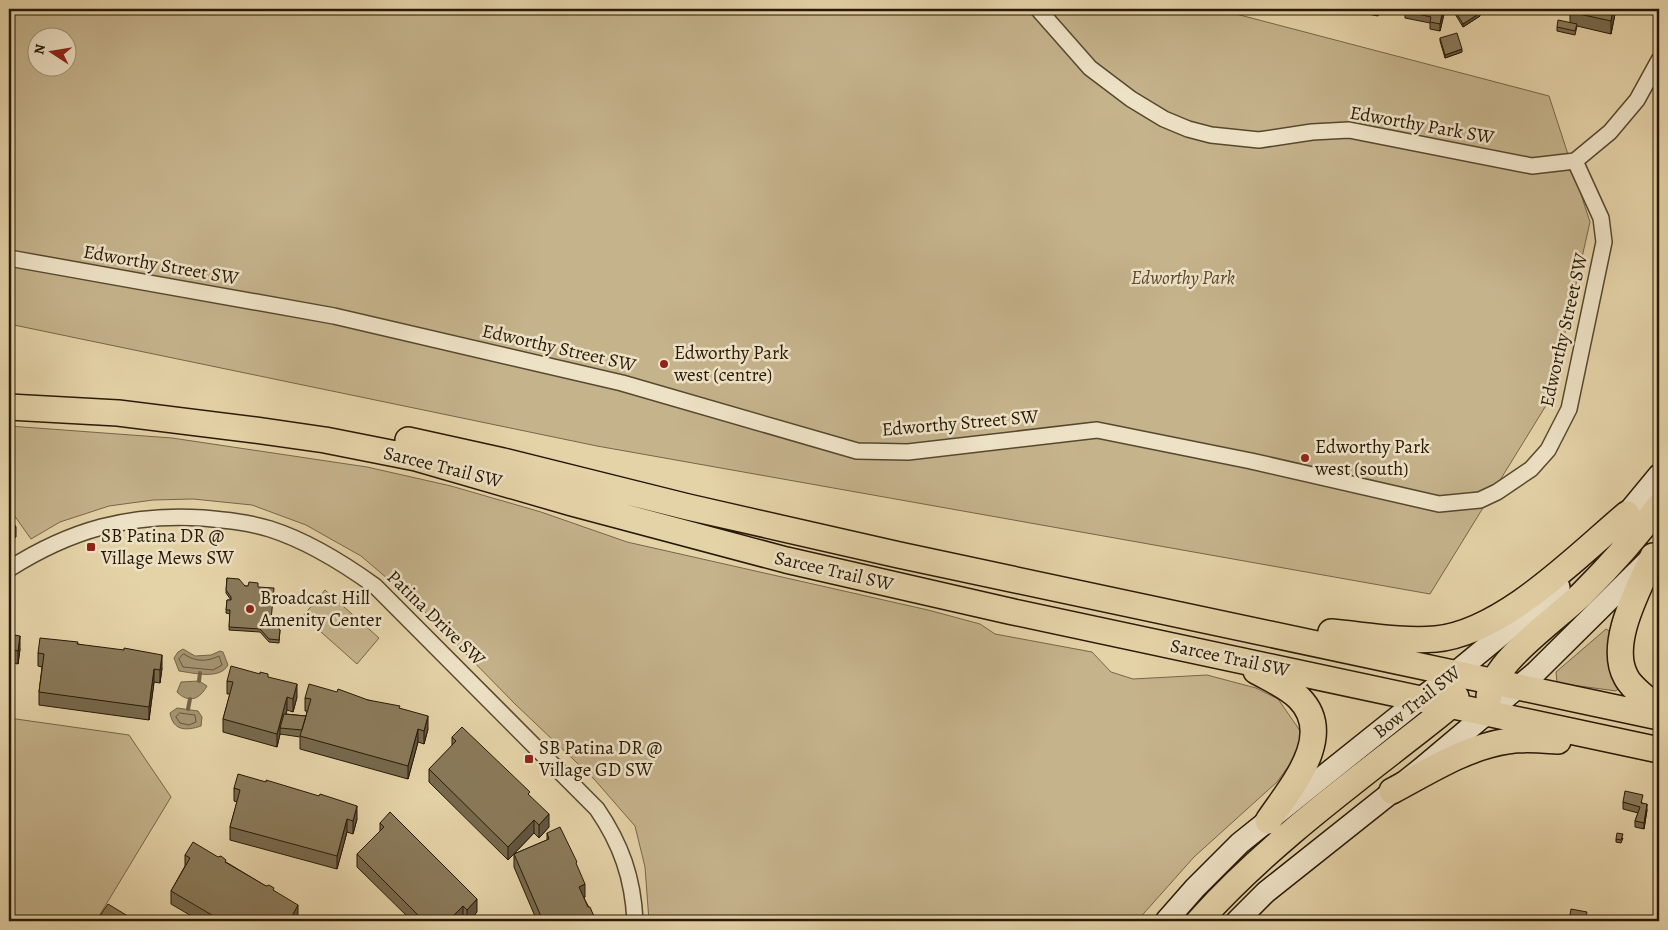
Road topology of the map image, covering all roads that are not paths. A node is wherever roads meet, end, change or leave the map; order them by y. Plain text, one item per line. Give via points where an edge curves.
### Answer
1 (1038, 9) edge
2 (1659, 60) edge
3 (1575, 161) junction
4 (9, 258) edge
5 (9, 390) edge
6 (9, 407) edge
7 (1659, 475) edge
8 (1659, 506) edge
9 (1627, 514) junction
10 (1656, 553) edge
11 (9, 569) edge
12 (1251, 629) junction
13 (1239, 660) junction
14 (1455, 673) junction
15 (1506, 684) junction
16 (1420, 699) junction
17 (1450, 706) junction
18 (1659, 709) edge
19 (1486, 714) junction
20 (1659, 716) edge
21 (1620, 742) junction
22 (1659, 750) edge
23 (1392, 791) junction
24 (1268, 821) junction
25 (1266, 892) junction
26 (635, 921) edge
27 (1166, 921) edge
28 (1199, 921) edge
29 (1237, 921) edge
30 (1248, 921) edge

1 - 3 street, Edworthy Park SW via 1090,68 1131,99 1164,119 1211,136 1259,140 1349,130 1532,166
2 - 3 street via 1637,100 1610,132
3 - 4 street, Edworthy Street SW via 1601,218 1604,242 1569,409 1548,450 1532,469 1498,492 1459,504 1439,504 1097,430 908,452 858,451 622,383 353,321
5 - 12 highway, Sarcee Trail SW via 162,402 346,428 486,457 899,555
6 - 13 highway, Sarcee Trail SW via 118,413 246,428 416,458 786,560
7 - 9 main road, Bow Trail SW
8 - 15 highway via 1638,534 1582,594 1504,665
9 - 12 highway via 1516,606 1484,625 1446,638 1407,639 1303,629
9 - 14 main road, Bow Trail SW via 1573,575
10 - 15 main road via 1536,672
10 - 18 highway via 1630,610 1620,652 1625,677
11 - 26 street, Patina Drive SW via 40,551 92,529 166,516 228,519 270,529 337,560 376,586 597,809 626,863
12 - 14 highway, Sarcee Trail SW
13 - 16 highway, Sarcee Trail SW
13 - 24 highway via 1298,697 1312,722 1309,758
14 - 15 highway, Sarcee Trail SW
14 - 16 main road, Bow Trail SW
14 - 17 highway via 1460,682
15 - 19 highway via 1489,691
15 - 20 highway, Sarcee Trail SW
16 - 17 highway, Sarcee Trail SW
16 - 24 main road, Bow Trail SW
17 - 19 highway, Sarcee Trail SW
17 - 28 highway via 1284,837
19 - 21 highway, Sarcee Trail SW
19 - 23 main road
21 - 22 highway, Sarcee Trail SW
21 - 23 highway via 1605,745 1523,739 1486,745 1466,752
23 - 25 main road
24 - 27 main road, Bow Trail SW via 1233,850
25 - 29 main road
25 - 30 main road

